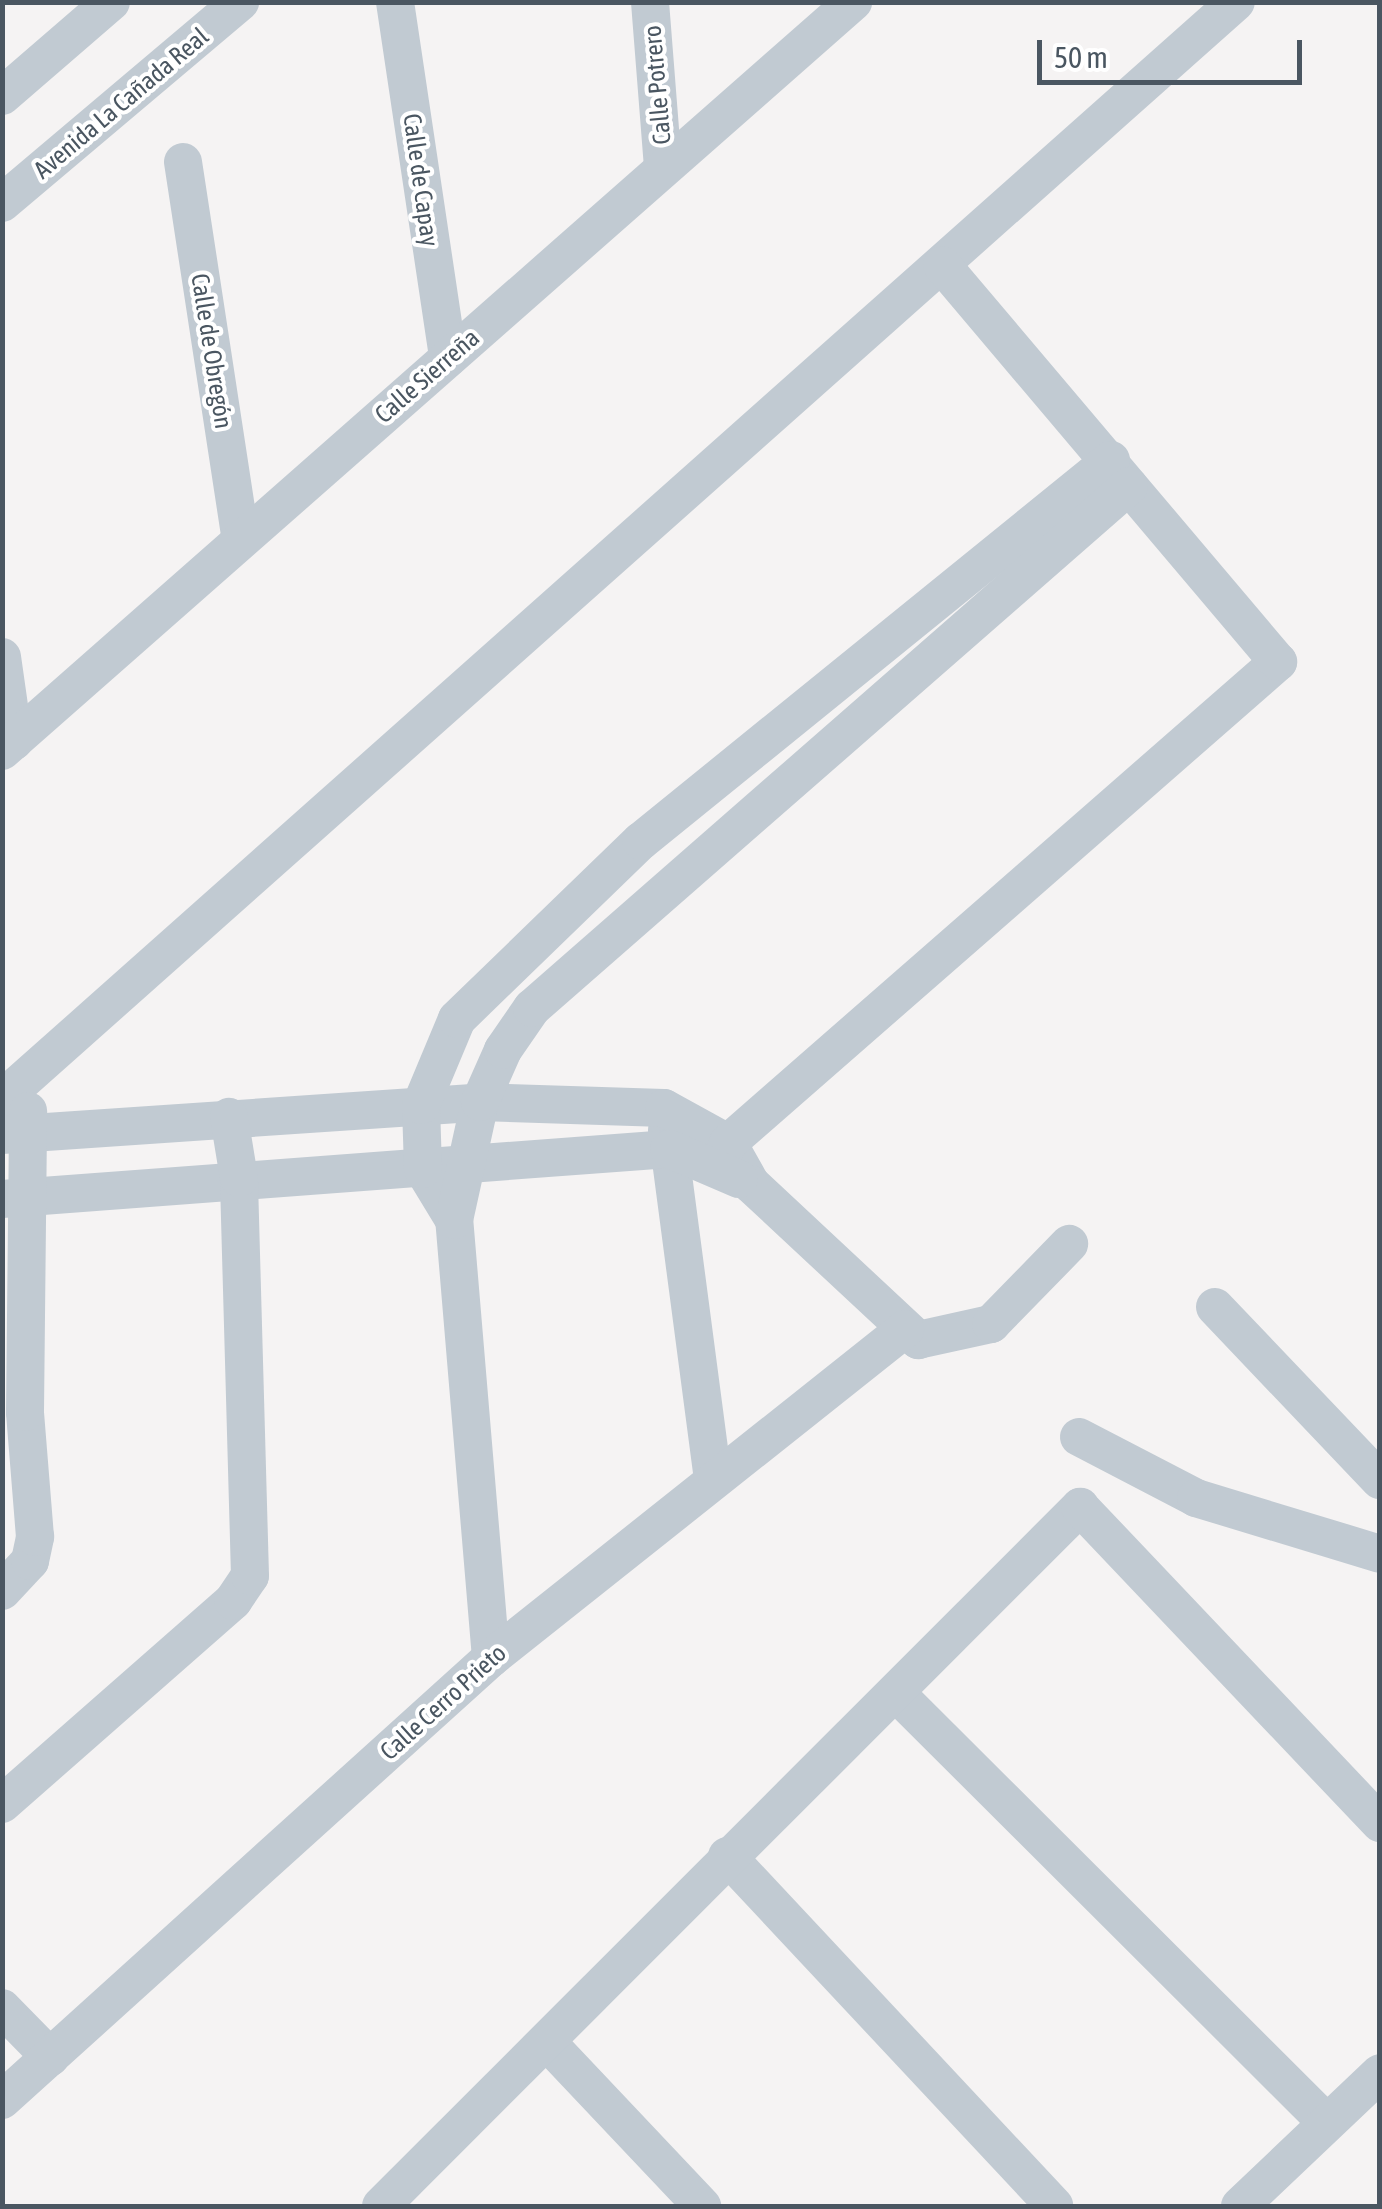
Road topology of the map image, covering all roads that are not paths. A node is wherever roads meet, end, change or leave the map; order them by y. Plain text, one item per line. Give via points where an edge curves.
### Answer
1 (111, 2) edge
2 (240, 2) edge
3 (395, 2) edge
4 (650, 2) edge
5 (853, 2) edge
6 (1236, 2) edge
7 (2, 96) edge
8 (183, 162) dead end
9 (663, 167) junction
10 (2, 204) edge
11 (942, 265) junction
12 (448, 358) junction
13 (1120, 473) junction
14 (241, 540) junction
15 (2, 657) edge
16 (8, 746) edge
17 (14, 1090) edge
18 (480, 1102) junction
19 (421, 1105) junction
20 (664, 1108) junction
21 (228, 1117) junction
22 (16, 1134) edge
23 (669, 1149) junction
24 (470, 1165) junction
25 (732, 1166) junction
26 (423, 1169) junction
27 (240, 1178) junction
28 (14, 1199) edge
29 (454, 1220) junction
30 (1069, 1244) dead end
31 (1214, 1307) dead end
32 (904, 1329) junction
33 (1080, 1437) dead end
34 (714, 1479) junction
35 (1380, 1480) edge
36 (1380, 1554) edge
37 (2, 1592) edge
38 (491, 1658) junction
39 (898, 1694) junction
40 (2, 1804) edge
41 (1380, 1823) edge
42 (726, 1856) junction
43 (2, 2008) edge
44 (548, 2042) junction
45 (50, 2057) junction
46 (1380, 2073) edge
47 (2, 2100) edge
48 (1327, 2123) junction
49 (382, 2206) edge
50 (702, 2206) edge
51 (1054, 2206) edge
52 (1240, 2206) edge

1 - 7 street
2 - 10 street, Avenida La Cañada Real
3 - 12 street, Calle de Capay
4 - 9 street, Calle Potrero
5 - 9 street, Calle Sierreña
6 - 11 street
8 - 14 street, Calle de Obregón
9 - 12 street, Calle Sierreña
11 - 13 street
11 - 17 street
12 - 14 street, Calle Sierreña
13 - 18 street via 532,1008
13 - 19 street via 641,842 457,1019
13 - 25 street via 1278,662
14 - 16 street, Calle Sierreña
15 - 16 street
17 - 22 street
18 - 19 street
18 - 20 street
18 - 24 street
19 - 21 street
19 - 26 street
20 - 23 street
20 - 25 street
21 - 22 street
21 - 27 street
22 - 28 street
23 - 24 street
23 - 25 street
23 - 34 street
24 - 26 street
24 - 29 street
25 - 32 street
26 - 27 street
26 - 29 street
27 - 28 street
27 - 40 street via 250,1576 233,1600
28 - 37 street via 35,1537 30,1561
29 - 38 street
30 - 32 street via 992,1324 918,1340
31 - 35 street
32 - 34 street, Calle Cerro Prieto
33 - 36 street via 1196,1498
34 - 38 street, Calle Cerro Prieto
38 - 45 street, Calle Cerro Prieto
39 - 41 street via 1080,1507
39 - 42 street
39 - 48 street
42 - 44 street
42 - 51 street
43 - 45 street
44 - 49 street
44 - 50 street
45 - 47 street, Calle Cerro Prieto
46 - 48 street
48 - 52 street

